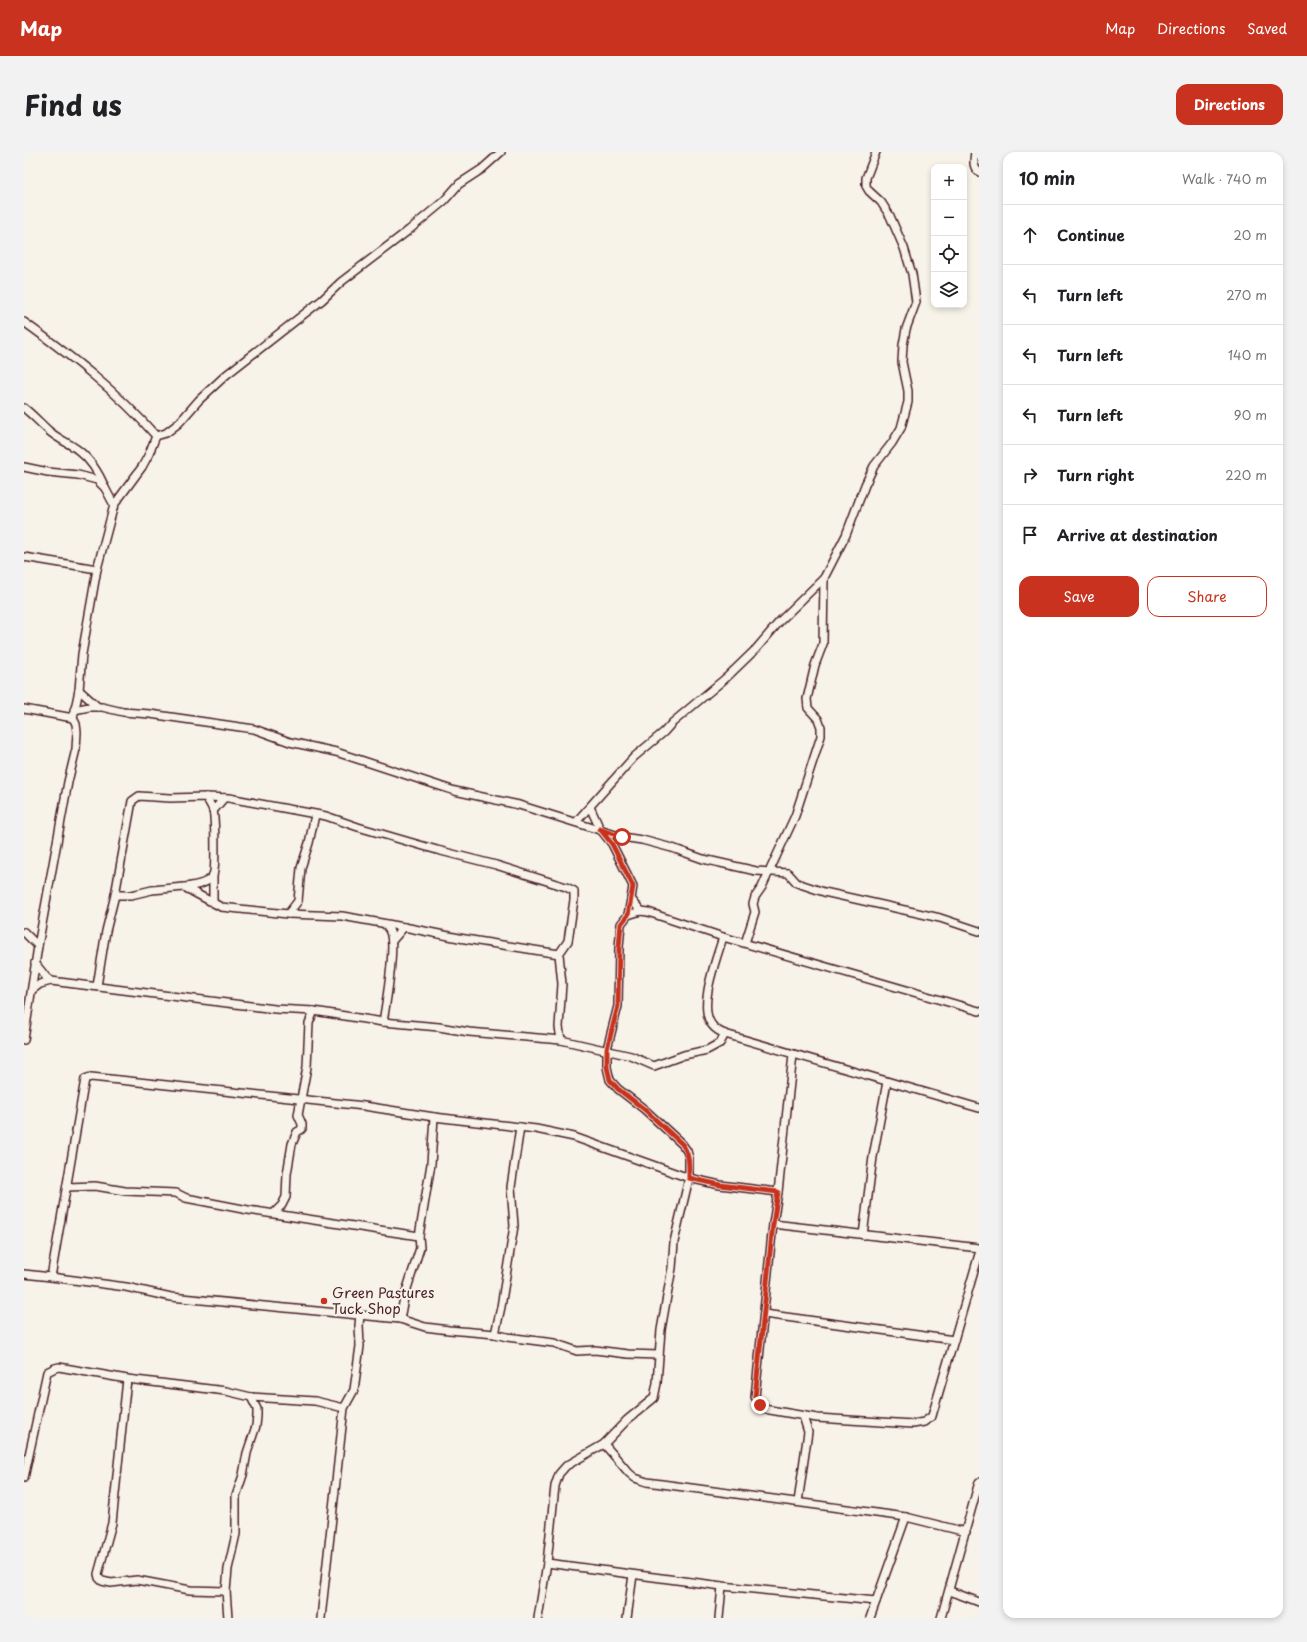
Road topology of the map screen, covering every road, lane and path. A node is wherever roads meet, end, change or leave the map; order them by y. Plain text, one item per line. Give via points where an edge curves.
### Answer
1 (501, 152) edge
2 (876, 152) edge
3 (975, 152) edge
4 (979, 172) edge
5 (24, 322) edge
6 (24, 408) edge
7 (156, 436) junction
8 (24, 467) edge
9 (104, 488) junction
10 (114, 505) junction
11 (24, 557) edge
12 (97, 569) junction
13 (824, 578) junction
14 (79, 690) junction
15 (98, 707) junction
16 (24, 709) edge
17 (74, 710) junction
18 (72, 718) junction
19 (206, 797) junction
20 (224, 798) junction
21 (590, 807) junction
22 (213, 811) junction
23 (316, 815) junction
24 (576, 822) junction
25 (600, 829) junction
26 (769, 872) junction
27 (213, 875) junction
28 (184, 887) junction
29 (115, 895) junction
30 (631, 900) junction
31 (214, 902) junction
32 (641, 911) junction
33 (288, 914) junction
34 (628, 915) junction
35 (385, 924) junction
36 (404, 927) junction
37 (979, 931) edge
38 (24, 932) edge
39 (723, 937) junction
40 (392, 941) junction
41 (745, 943) junction
42 (38, 946) junction
43 (559, 954) junction
44 (35, 963) junction
45 (51, 981) junction
46 (97, 986) junction
47 (32, 990) junction
48 (314, 1011) junction
49 (979, 1011) edge
50 (26, 1015) edge
51 (383, 1022) junction
52 (725, 1034) junction
53 (24, 1040) edge
54 (561, 1040) junction
55 (607, 1049) junction
56 (793, 1055) junction
57 (887, 1082) junction
58 (300, 1100) junction
59 (979, 1108) edge
60 (434, 1117) junction
61 (520, 1127) junction
62 (689, 1178) junction
63 (67, 1187) junction
64 (778, 1192) junction
65 (274, 1213) junction
66 (773, 1224) junction
67 (419, 1236) junction
68 (863, 1236) junction
69 (979, 1248) edge
70 (979, 1254) edge
71 (24, 1274) edge
72 (51, 1276) junction
73 (764, 1314) junction
74 (360, 1315) junction
75 (400, 1319) junction
76 (495, 1334) junction
77 (954, 1340) junction
78 (659, 1355) junction
79 (126, 1379) junction
80 (252, 1397) junction
81 (344, 1408) junction
82 (803, 1416) junction
83 (604, 1444) junction
84 (24, 1478) edge
85 (979, 1482) edge
86 (798, 1502) junction
87 (906, 1517) junction
88 (966, 1532) junction
89 (547, 1563) junction
90 (633, 1574) junction
91 (722, 1586) junction
92 (226, 1591) junction
93 (950, 1591) junction
94 (876, 1601) junction
95 (979, 1602) edge
96 (228, 1618) edge
97 (321, 1618) edge
98 (538, 1618) edge
99 (627, 1618) edge
100 (719, 1618) edge
101 (870, 1618) edge
102 (941, 1618) edge

1 - 7 street via 482,169 459,184 444,201 410,230 226,375 199,400 179,424
2 - 13 street via 866,178 866,186 890,216 904,248 912,274 916,302 906,329 902,353 908,402 898,433 874,466 846,535
3 - 4 street via 973,164
5 - 7 street via 82,366 136,412
6 - 9 street via 49,432 78,450 99,474
7 - 10 street via 142,467
8 - 9 street via 78,475 96,480
9 - 10 street
10 - 12 street
11 - 12 street
12 - 14 street via 82,654
13 - 21 street via 780,621 756,649 634,757
13 - 26 street via 823,644 807,698 808,708 818,719 821,727 821,736 795,816
14 - 15 street
14 - 17 street
15 - 17 street
15 - 24 street via 254,729 290,742 336,752 455,791 519,804
16 - 18 street
17 - 18 street
18 - 42 street via 76,724 76,749
19 - 20 street
19 - 22 street
19 - 29 street via 139,796 132,801
20 - 22 street
20 - 23 street
21 - 24 street
21 - 25 street
22 - 27 street
23 - 33 street via 301,868 298,901
23 - 43 street via 496,865 574,891 568,941
24 - 25 street
25 - 26 street via 703,859
25 - 30 street via 612,844 633,886
26 - 37 street via 788,873 797,883 824,892 940,918
26 - 41 street via 755,897 755,912
27 - 28 street via 205,882
27 - 31 street
28 - 29 street
28 - 31 street
29 - 46 street
30 - 32 street
30 - 34 street
31 - 33 street via 221,907
32 - 34 street
32 - 39 street
33 - 35 street via 342,916
34 - 55 street via 621,924 618,1006
35 - 36 street
35 - 40 street
36 - 40 street
36 - 43 street
38 - 42 street
39 - 41 street
39 - 52 street via 707,996 707,1015 711,1024
40 - 51 street via 388,996
41 - 49 street
42 - 44 street
43 - 54 street via 562,984 559,1027
44 - 45 street
44 - 47 street
45 - 46 street
45 - 47 street
46 - 48 street via 275,1009
47 - 50 street
48 - 51 street
48 - 58 street via 309,1023 307,1067
50 - 53 street
51 - 54 street
52 - 55 street via 720,1043 707,1050 654,1066
52 - 56 street
54 - 55 street
55 - 62 street via 610,1080 682,1144 689,1158
56 - 57 street
56 - 64 street
57 - 59 street
57 - 68 street via 873,1157
58 - 60 street via 364,1106
58 - 63 street via 91,1077 85,1079
58 - 65 street via 298,1115 302,1129 297,1132 292,1144 286,1197
60 - 61 street
60 - 67 street via 431,1164
61 - 62 street via 574,1137
61 - 76 street via 511,1187 514,1226
62 - 64 street via 720,1185
62 - 78 street via 674,1242
63 - 65 street via 95,1186 125,1192 176,1193 198,1201
63 - 72 street
64 - 66 street
65 - 67 street
66 - 68 street
66 - 73 street
67 - 75 street via 420,1248
68 - 69 street
70 - 77 street
71 - 72 street
72 - 74 street via 126,1287 171,1297
73 - 77 street
73 - 82 street via 756,1400 764,1409
74 - 75 street
74 - 81 street via 360,1346 354,1390
75 - 76 street via 425,1327
76 - 78 street via 554,1343 577,1351
77 - 82 street via 932,1416 924,1422 912,1424
78 - 83 street via 658,1383 654,1398 627,1420
79 - 80 street via 226,1391
79 - 84 street via 60,1367 47,1372
79 - 92 street via 112,1523 99,1578 111,1583 136,1580 190,1590
80 - 81 street via 315,1401
80 - 92 street via 257,1409 256,1426 236,1496 236,1534
81 - 97 street
82 - 86 street via 808,1432
83 - 86 street via 629,1473 647,1482
83 - 89 street via 566,1466 559,1474 555,1486
85 - 88 street
86 - 87 street
87 - 88 street
87 - 94 street
88 - 93 street
89 - 90 street
89 - 98 street
90 - 91 street
90 - 99 street
91 - 94 street
91 - 100 street
92 - 96 street
93 - 95 street
93 - 102 street
94 - 101 street

